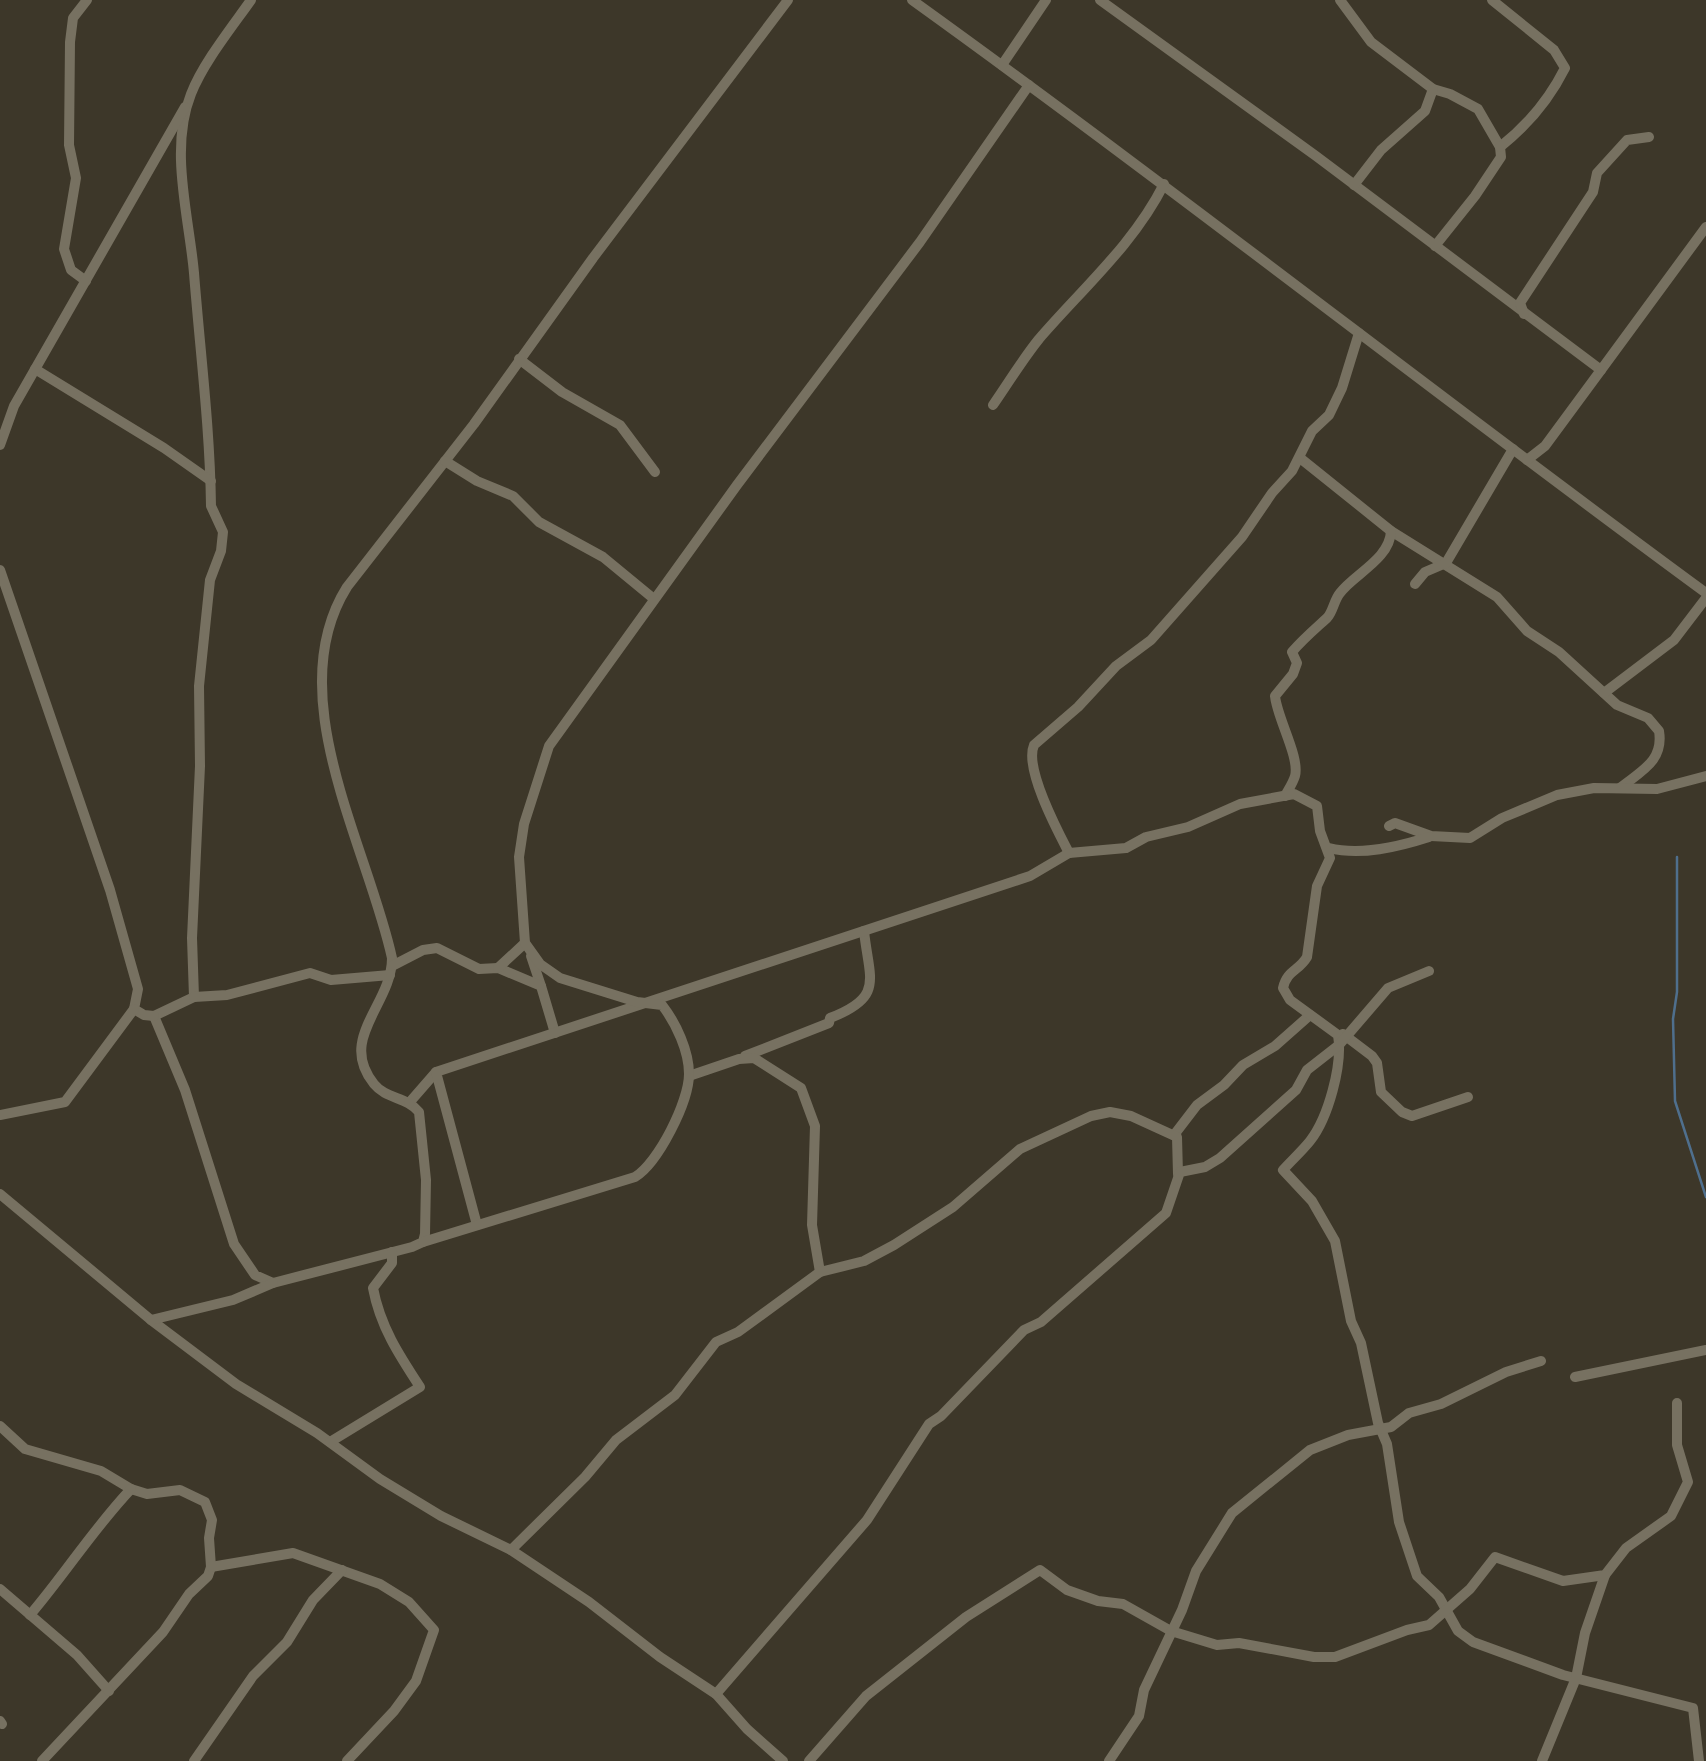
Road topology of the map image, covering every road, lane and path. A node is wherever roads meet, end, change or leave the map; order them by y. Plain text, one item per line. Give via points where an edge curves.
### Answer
1 (87, 0) edge
2 (251, 0) edge
3 (788, 0) edge
4 (912, 0) edge
5 (1046, 0) edge
6 (1100, 0) edge
7 (1340, 0) edge
8 (1492, 0) edge
9 (1002, 65) junction
10 (1028, 85) junction
11 (1433, 89) junction
12 (188, 101) junction
13 (1650, 137) dead end
14 (1500, 146) junction
15 (1164, 184) junction
16 (1354, 185) junction
17 (1706, 227) edge
18 (1434, 246) junction
19 (86, 281) junction
20 (1524, 314) junction
21 (1359, 333) junction
22 (519, 359) junction
23 (35, 369) junction
24 (1601, 370) junction
25 (993, 405) dead end
26 (0, 445) edge
27 (1513, 449) junction
28 (1300, 458) junction
29 (1528, 460) junction
30 (445, 461) junction
31 (654, 472) dead end
32 (211, 481) junction
33 (1391, 531) junction
34 (1444, 564) junction
35 (0, 570) edge
36 (1415, 584) dead end
37 (1706, 595) edge
38 (654, 599) junction
39 (1604, 693) junction
40 (1706, 776) edge
41 (1620, 788) junction
42 (1285, 796) junction
43 (1389, 826) dead end
44 (1431, 836) junction
45 (1329, 848) junction
46 (1069, 853) junction
47 (864, 931) junction
48 (527, 947) junction
49 (498, 968) junction
50 (391, 971) junction
51 (1429, 971) dead end
52 (541, 986) junction
53 (194, 997) junction
54 (649, 1002) junction
55 (135, 1009) junction
56 (1310, 1015) junction
57 (154, 1016) junction
58 (555, 1033) junction
59 (1343, 1041) junction
60 (740, 1059) junction
61 (436, 1072) junction
62 (690, 1076) junction
63 (1468, 1097) dead end
64 (409, 1103) junction
65 (0, 1115) edge
66 (1174, 1135) junction
67 (1178, 1174) junction
68 (0, 1194) edge
69 (477, 1225) junction
70 (423, 1242) junction
71 (392, 1252) junction
72 (820, 1272) junction
73 (274, 1283) junction
74 (150, 1320) junction
75 (1706, 1350) edge
76 (1541, 1361) dead end
77 (1575, 1377) dead end
78 (1678, 1403) dead end
79 (0, 1426) edge
80 (1380, 1429) junction
81 (330, 1442) junction
82 (131, 1489) junction
83 (512, 1550) junction
84 (211, 1567) junction
85 (342, 1570) junction
86 (1605, 1575) junction
87 (0, 1589) edge
88 (1447, 1612) junction
89 (30, 1615) junction
90 (1171, 1631) junction
91 (1576, 1678) junction
92 (108, 1691) junction
93 (716, 1694) junction
94 (43, 1761) edge
95 (194, 1761) edge
96 (347, 1761) edge
97 (783, 1761) edge
98 (808, 1761) edge
99 (1109, 1761) edge
100 (1542, 1761) edge
101 (1699, 1761) edge

1 - 19 street via 73,18 70,42 69,145 76,178 64,249 71,270
2 - 12 street
3 - 22 street
4 - 9 street
5 - 9 street
6 - 16 street
7 - 11 street via 1371,42
8 - 14 street via 1554,50 1565,68 1538,110
9 - 10 street
10 - 15 street
10 - 38 street via 920,242
11 - 14 street via 1478,109
11 - 16 street via 1425,111 1381,150
12 - 19 street
12 - 32 street via 182,173
13 - 20 street via 1626,140 1597,173 1593,192 1520,303
14 - 18 street via 1500,157 1475,196
15 - 21 street
15 - 25 street via 1151,209 1039,339
16 - 18 street
17 - 24 street
18 - 20 street
19 - 23 street
20 - 24 street
21 - 27 street
21 - 28 street via 1342,388 1329,415 1312,431
22 - 30 street
22 - 31 street via 562,392 620,425
23 - 26 street via 14,406
23 - 32 street
24 - 29 street via 1545,446
27 - 29 street
27 - 34 street
28 - 33 street
28 - 46 street via 1203,584 1151,640 1116,666 1034,745 1031,764
29 - 37 street
30 - 38 street via 513,496 539,522 603,557
30 - 50 street via 347,587 332,613 325,639 324,716 388,944
32 - 53 street via 211,506 223,533 210,580 199,686
33 - 34 street
33 - 42 street via 1391,540 1367,570 1341,591 1329,616 1292,652 1297,663 1293,674 1275,696 1296,774
34 - 36 street via 1425,572
34 - 39 street via 1497,597 1527,631 1559,652
35 - 55 street via 110,890 138,989
37 - 39 street via 1674,640
38 - 48 street via 548,746 540,765 519,857
39 - 41 street via 1617,705 1647,718 1659,731 1658,754
40 - 41 street via 1657,789
41 - 44 street via 1594,788 1538,801 1473,838
42 - 45 street via 1307,798 1317,806 1320,831
42 - 46 street via 1240,804 1188,827 1146,836 1126,848
43 - 44 street via 1395,823
44 - 45 street via 1347,852
45 - 56 street via 1310,923 1307,957 1290,971 1283,988 1290,1000
46 - 47 street via 1030,876
47 - 54 street
47 - 60 street via 872,976 865,999 818,1029
48 - 49 street
48 - 52 street
48 - 54 street via 560,978
49 - 50 street via 479,969 437,948 424,950
49 - 52 street
50 - 53 street via 331,980 310,973 227,995
50 - 64 street via 364,1034 360,1057 379,1090
51 - 59 street via 1388,988
52 - 58 street
53 - 57 street
54 - 58 street
54 - 62 street via 662,1005 671,1016
55 - 57 street
55 - 65 street via 65,1102
56 - 59 street via 1331,1027
56 - 66 street via 1197,1105
57 - 73 street via 186,1090 234,1244 255,1275
58 - 61 street
59 - 63 street via 1372,1056 1381,1092 1402,1112 1412,1116
59 - 67 street via 1307,1070 1296,1090 1220,1158
59 - 80 street via 1326,1109 1312,1139 1283,1170 1312,1201 1335,1241
60 - 62 street
60 - 72 street via 754,1058 801,1088 816,1126 812,1224
61 - 64 street
61 - 69 street
62 - 69 street via 674,1121 647,1170
64 - 70 street via 422,1121 426,1181
66 - 67 street via 1179,1142
66 - 72 street via 1110,1112 1057,1129 1020,1149 953,1208 894,1245 864,1261
67 - 93 street via 1166,1213 1041,1322 1024,1330 929,1424 867,1520
68 - 74 street
69 - 70 street
70 - 71 street
71 - 73 street
71 - 81 street via 392,1263 373,1288 377,1310 420,1387
72 - 83 street via 738,1332 716,1342 675,1395 616,1440
73 - 74 street via 233,1300
74 - 81 street via 236,1384
75 - 77 street
76 - 80 street
78 - 86 street via 1677,1445 1688,1482 1671,1516 1626,1548
79 - 82 street via 25,1449 101,1471
80 - 88 street via 1387,1444 1399,1522 1417,1576
80 - 90 street via 1310,1450 1232,1513 1196,1571
81 - 83 street via 441,1516
82 - 84 street via 147,1494 180,1490 205,1502 212,1520
82 - 89 street via 100,1522
83 - 93 street
84 - 85 street via 293,1553
84 - 92 street via 163,1632
85 - 95 street via 313,1600 287,1642 253,1676
85 - 96 street via 380,1584 409,1602 434,1630 416,1681
86 - 88 street via 1563,1581 1495,1557
86 - 91 street via 1585,1633
87 - 89 street
88 - 90 street via 1429,1626 1335,1657 1238,1643 1217,1645
88 - 91 street via 1458,1631 1473,1642
89 - 92 street via 77,1655
90 - 98 street via 1123,1604 1067,1590 1040,1570 966,1617 866,1696
90 - 99 street via 1144,1690 1139,1716
91 - 100 street
91 - 101 street via 1693,1708
92 - 94 street
93 - 97 street

